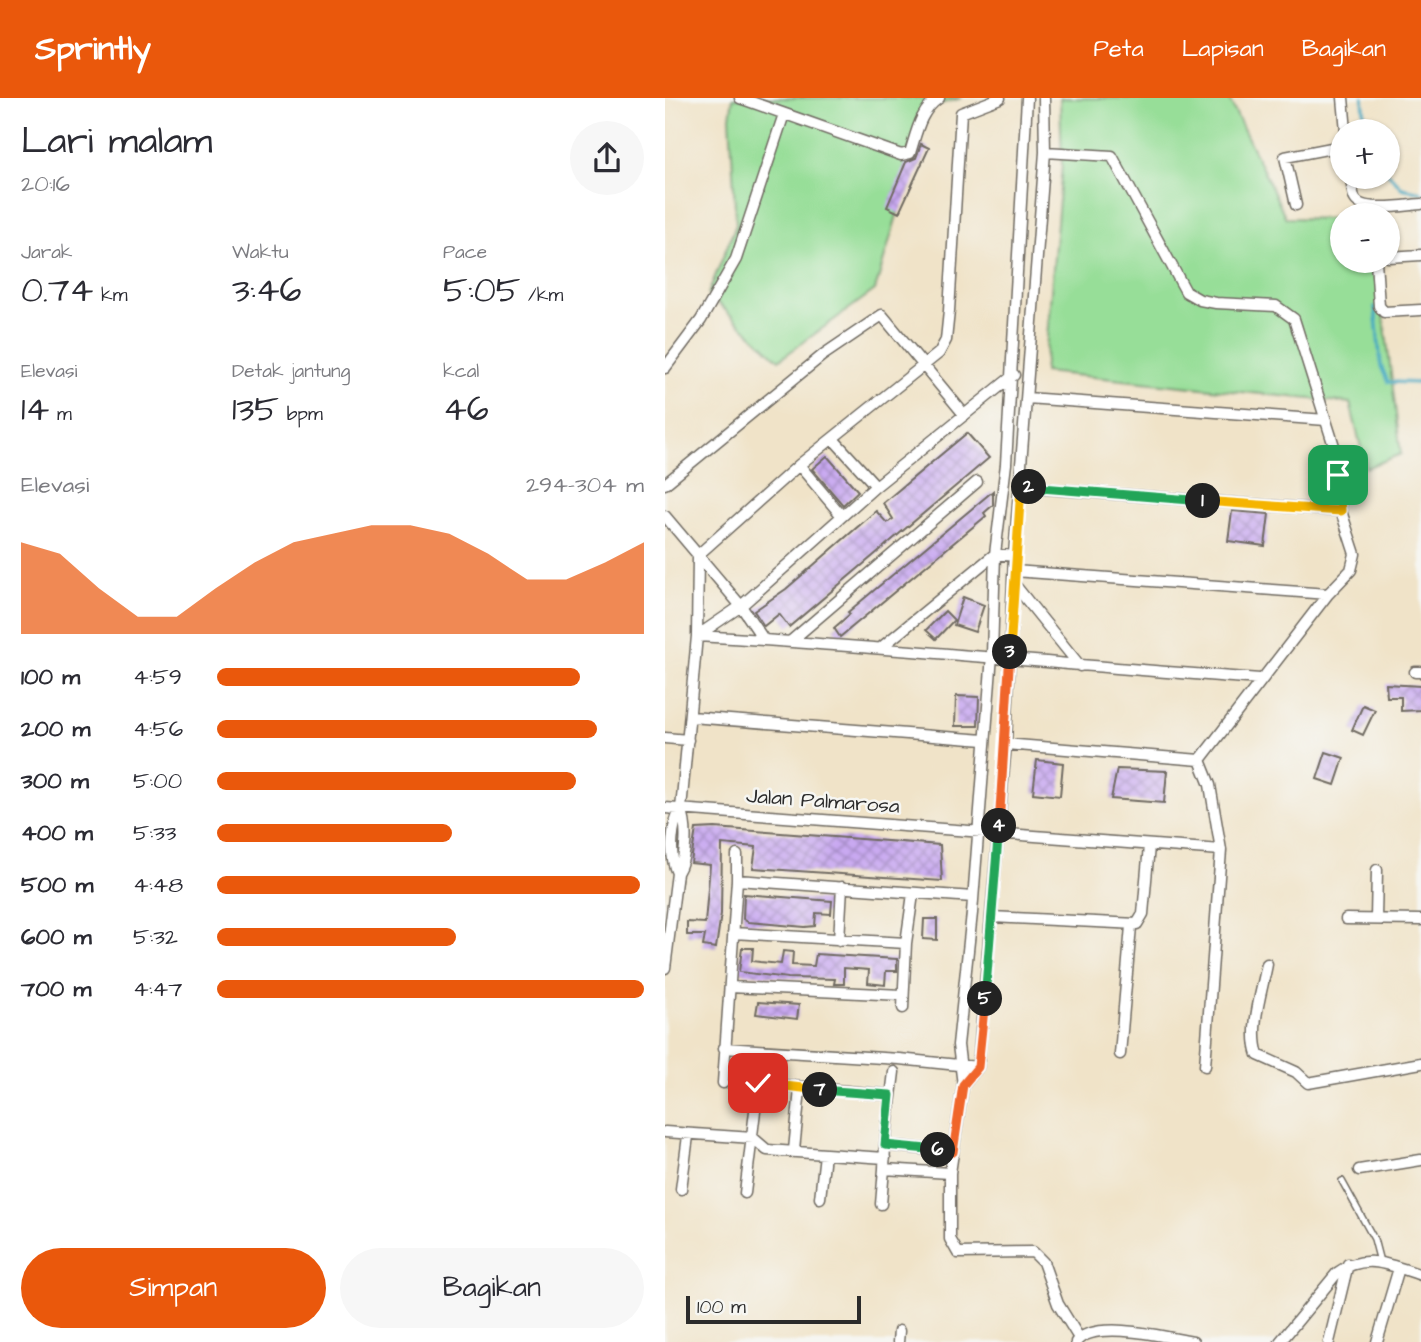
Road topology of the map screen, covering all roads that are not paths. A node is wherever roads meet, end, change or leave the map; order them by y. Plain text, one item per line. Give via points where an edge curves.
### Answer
1 (740, 98) edge
2 (939, 98) edge
3 (1000, 98) edge
4 (1027, 98) edge
5 (1044, 98) edge
6 (1343, 98) edge
7 (784, 114) junction
8 (1345, 119) edge
9 (1330, 148) edge
10 (1045, 152) junction
11 (1421, 204) edge
12 (1296, 205) dead end
13 (1400, 207) edge
14 (1421, 256) edge
15 (1400, 257) edge
16 (1377, 273) edge
17 (1421, 310) edge
18 (925, 365) junction
19 (665, 368) edge
20 (1012, 375) junction
21 (1027, 375) junction
22 (1027, 398) junction
23 (963, 413) junction
24 (1326, 420) junction
25 (834, 440) junction
26 (799, 465) junction
27 (977, 482) dead end
28 (665, 484) edge
29 (876, 485) junction
30 (1021, 487) junction
31 (1341, 511) junction
32 (665, 516) edge
33 (842, 516) junction
34 (995, 554) junction
35 (698, 555) junction
36 (1014, 556) junction
37 (1014, 571) junction
38 (1014, 584) junction
39 (1328, 594) junction
40 (741, 606) junction
41 (697, 636) junction
42 (764, 640) junction
43 (791, 641) junction
44 (883, 646) junction
45 (992, 656) junction
46 (1010, 657) junction
47 (1080, 666) junction
48 (1260, 679) junction
49 (691, 717) junction
50 (665, 738) edge
51 (688, 740) junction
52 (983, 740) junction
53 (1006, 744) junction
54 (1200, 760) junction
55 (665, 808) edge
56 (681, 809) junction
57 (979, 832) junction
58 (999, 832) junction
59 (1149, 846) junction
60 (1221, 850) junction
61 (737, 855) dead end
62 (1377, 870) dead end
63 (671, 873) edge
64 (737, 880) junction
65 (842, 887) junction
66 (913, 894) junction
67 (973, 897) junction
68 (992, 917) junction
69 (1346, 919) dead end
70 (1376, 919) junction
71 (1421, 920) edge
72 (1131, 926) junction
73 (733, 933) junction
74 (839, 940) junction
75 (906, 943) junction
76 (1267, 964) dead end
77 (665, 968) edge
78 (730, 986) junction
79 (902, 995) junction
80 (903, 1008) dead end
81 (725, 1048) junction
82 (1120, 1054) dead end
83 (761, 1062) dead end
84 (1421, 1063) edge
85 (958, 1064) junction
86 (1205, 1066) dead end
87 (978, 1067) junction
88 (894, 1072) dead end
89 (723, 1083) dead end
90 (758, 1083) junction
91 (963, 1085) junction
92 (800, 1089) junction
93 (890, 1095) junction
94 (665, 1132) edge
95 (688, 1136) junction
96 (753, 1138) junction
97 (885, 1145) junction
98 (794, 1150) junction
99 (953, 1152) junction
100 (825, 1154) junction
101 (1421, 1160) edge
102 (885, 1163) junction
103 (1359, 1170) dead end
104 (950, 1173) junction
105 (1342, 1181) dead end
106 (681, 1189) dead end
107 (745, 1193) dead end
108 (820, 1198) dead end
109 (881, 1204) dead end
110 (1380, 1262) junction
111 (1349, 1264) junction
112 (1399, 1268) junction
113 (1421, 1275) edge
114 (1077, 1340) edge
115 (1174, 1340) edge
116 (1193, 1342) edge
117 (1280, 1342) edge
118 (1329, 1342) edge
119 (1377, 1342) edge

1 - 7 street
2 - 7 street via 919,122 909,152 901,155
3 - 18 street via 961,113 946,340
4 - 20 street
5 - 10 street
6 - 8 street
7 - 19 street via 736,259 701,320
9 - 12 street via 1285,157
10 - 21 street
10 - 24 street via 1112,156 1186,292 1216,303 1276,306 1294,319
11 - 13 street
14 - 15 street
16 - 17 street via 1379,306 1384,312
18 - 23 street
18 - 25 street
18 - 28 street via 882,315 823,355
20 - 21 street
20 - 23 street
20 - 34 street
21 - 22 street
22 - 24 street
22 - 30 street
23 - 29 street
24 - 31 street via 1334,446
25 - 26 street
25 - 29 street
26 - 33 street
26 - 35 street
27 - 43 street
29 - 33 street
30 - 31 street
30 - 36 street
31 - 39 street via 1354,563
32 - 35 street
33 - 40 street
34 - 36 street
34 - 44 street
34 - 45 street
35 - 40 street
35 - 41 street
36 - 37 street
37 - 38 street
37 - 39 street
38 - 46 street
38 - 47 street
39 - 48 street
40 - 41 street
40 - 42 street
41 - 42 street
41 - 49 street
42 - 43 street
43 - 44 street
44 - 45 street
45 - 46 street
45 - 52 street
46 - 47 street
46 - 53 street
47 - 48 street
48 - 54 street
49 - 51 street
49 - 52 street
50 - 51 street
51 - 56 street
52 - 57 street
53 - 54 street
53 - 58 street
54 - 60 street via 1210,785
55 - 56 street, Jalan Palmarosa
56 - 57 street, Jalan Palmarosa
56 - 63 street via 674,827
57 - 58 street, Jalan Palmarosa
57 - 67 street
58 - 59 street, Jalan Palmarosa
58 - 68 street
59 - 60 street, Jalan Palmarosa
59 - 72 street via 1143,914
60 - 86 street
61 - 64 street
62 - 70 street
63 - 77 street
64 - 65 street
64 - 73 street
65 - 66 street
65 - 74 street
66 - 67 street
66 - 75 street
67 - 85 street
68 - 72 street
68 - 87 street
69 - 70 street
70 - 71 street
72 - 82 street
73 - 74 street
73 - 78 street
74 - 75 street
75 - 79 street
76 - 84 street via 1257,1013 1254,1044 1258,1055 1296,1072 1308,1083
78 - 79 street
78 - 81 street
79 - 80 street
81 - 85 street
81 - 89 street
83 - 90 street
85 - 87 street
85 - 91 street
87 - 91 street
88 - 93 street
90 - 92 street
90 - 96 street
91 - 99 street
92 - 93 street
92 - 98 street
93 - 97 street
94 - 95 street
95 - 96 street
95 - 106 street
96 - 98 street via 767,1150
96 - 107 street
97 - 99 street
97 - 102 street
98 - 100 street
99 - 104 street
100 - 102 street
100 - 108 street
101 - 103 street
102 - 104 street
102 - 109 street
104 - 114 street via 952,1247 970,1255 1033,1252 1043,1262
105 - 110 lane via 1374,1239
110 - 111 street
110 - 112 street
111 - 117 street via 1336,1273
111 - 118 street
112 - 113 street
112 - 119 street
114 - 115 street via 1101,1330
115 - 116 street

